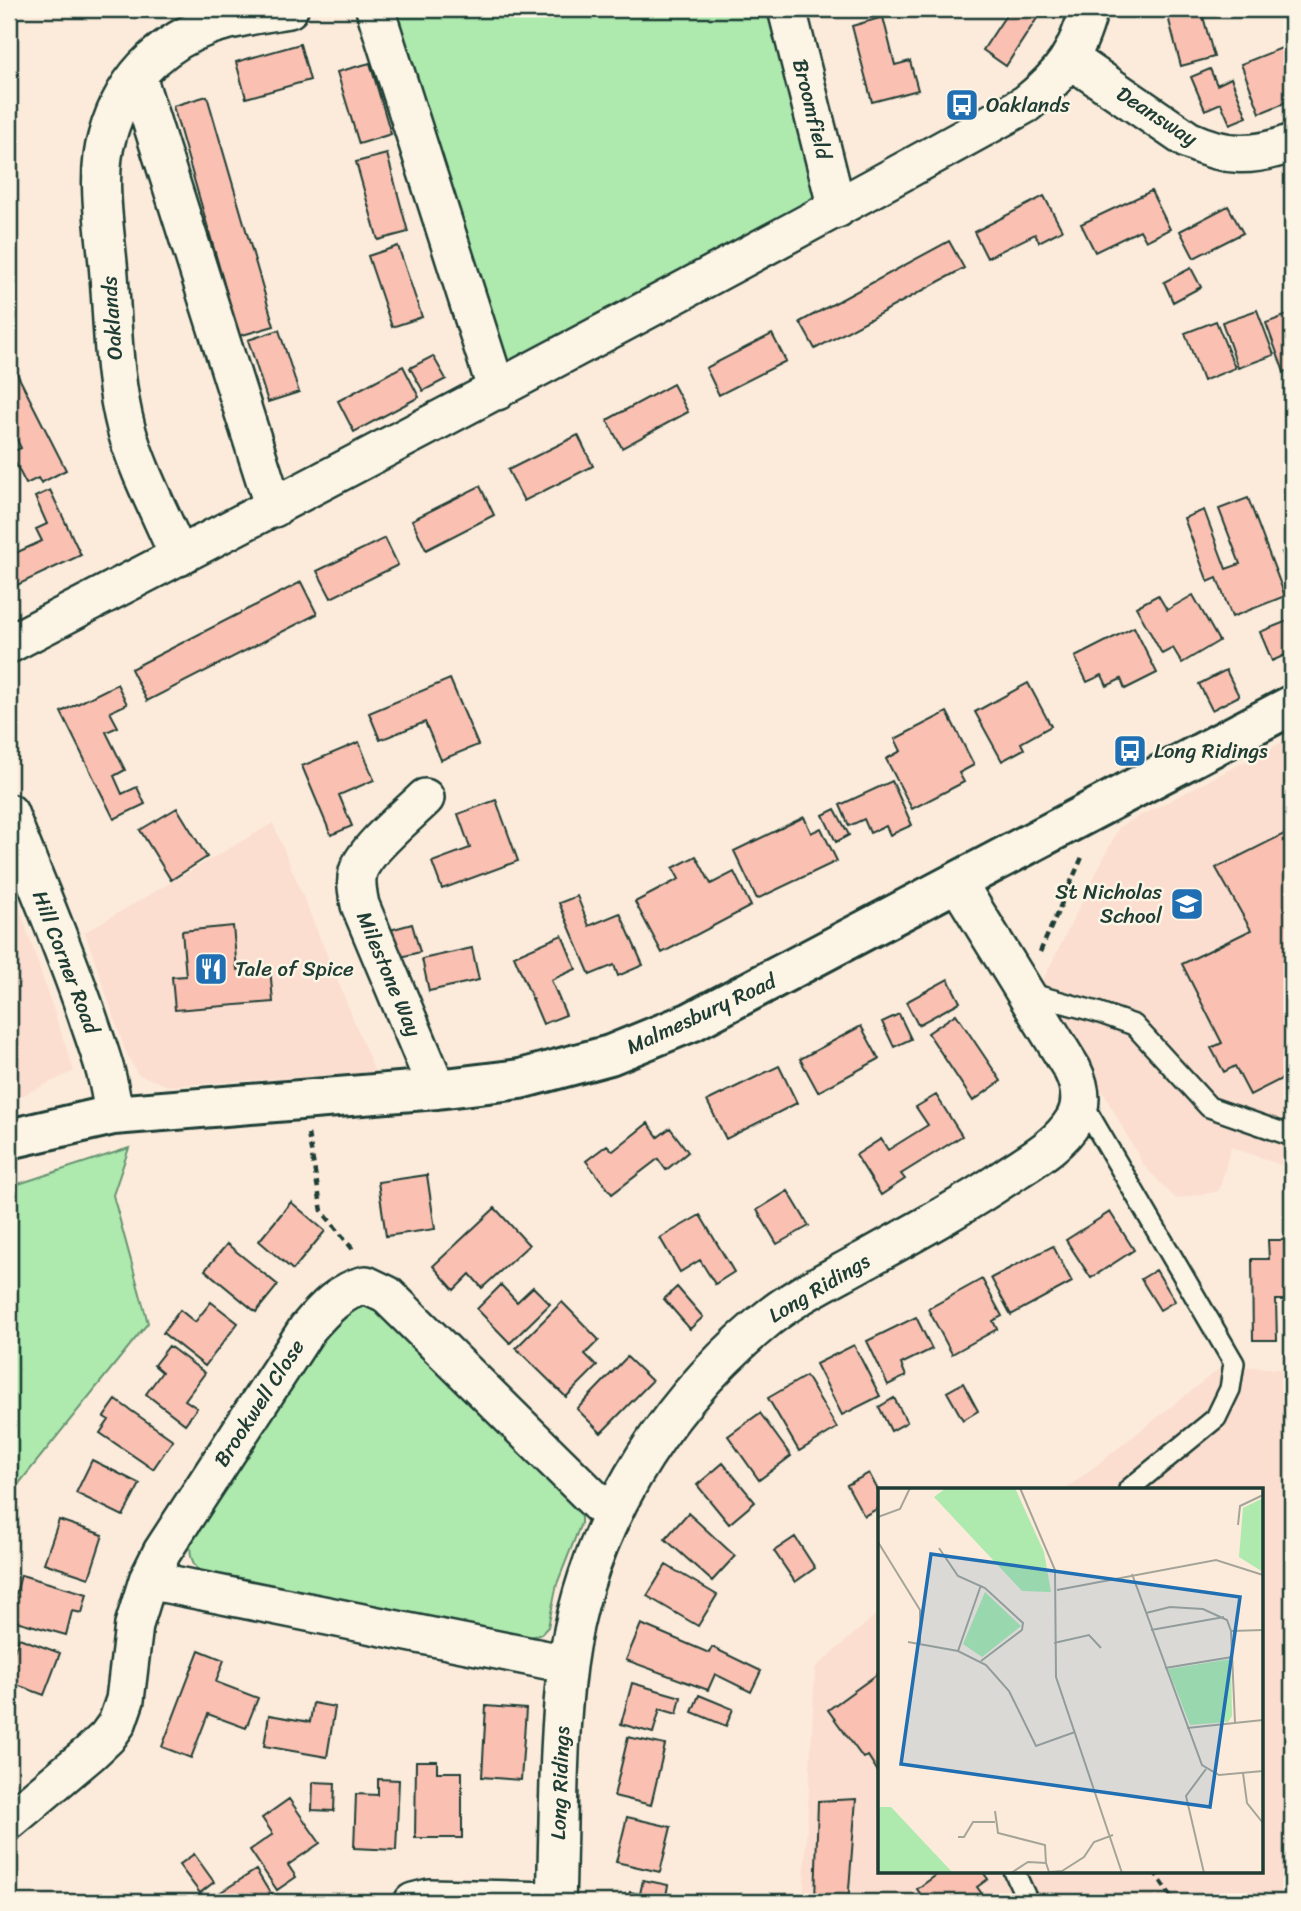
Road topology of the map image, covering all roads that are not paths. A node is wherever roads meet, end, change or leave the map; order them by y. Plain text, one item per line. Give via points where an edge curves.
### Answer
1 (289, 9) edge
2 (374, 9) edge
3 (787, 9) edge
4 (1089, 9) edge
5 (214, 15) edge
6 (1070, 59) junction
7 (136, 76) junction
8 (1292, 143) edge
9 (837, 209) junction
10 (497, 391) junction
11 (274, 508) junction
12 (179, 556) junction
13 (9, 644) edge
14 (1292, 705) edge
15 (425, 798) dead end
16 (9, 813) edge
17 (957, 882) junction
18 (1023, 992) junction
19 (437, 1089) junction
20 (1080, 1101) junction
21 (113, 1115) junction
22 (1292, 1136) edge
23 (9, 1139) edge
24 (1130, 1488) edge
25 (611, 1516) junction
26 (148, 1580) junction
27 (567, 1664) junction
28 (9, 1821) edge
29 (1014, 1872) edge
30 (414, 1902) edge
31 (556, 1902) edge
32 (1028, 1902) edge

1 - 5 street, Oaklands
2 - 10 street
3 - 9 street, Broomfield
4 - 6 street
5 - 7 street, Oaklands
6 - 8 street, Deansway via 1188,140 1209,149 1253,154
6 - 9 street via 1026,104
7 - 11 street
7 - 12 street, Oaklands via 114,118 104,155 116,369 127,431
9 - 10 street
10 - 11 street
11 - 12 street
12 - 13 street
14 - 17 main road, Malmesbury Road
15 - 19 street, Milestone Way via 367,855 357,881 360,905
16 - 21 street, Hill Corner Road via 73,974 112,1094
17 - 18 street
17 - 19 main road, Malmesbury Road via 691,1023 641,1044 520,1079
18 - 20 street via 1072,1069
18 - 22 lane via 1134,1026 1209,1107
19 - 21 main road, Malmesbury Road
20 - 24 lane via 1234,1363 1230,1389 1216,1418
20 - 25 street, Long Ridings via 1073,1121 1047,1150 966,1205 806,1292 747,1336 663,1429
21 - 23 main road, Malmesbury Road
25 - 26 street, Brookwell Close via 387,1295 361,1286 335,1300 307,1329
25 - 27 street, Long Ridings via 584,1590
26 - 27 street
26 - 28 street, Brookwell Close via 134,1625 125,1700 117,1723 90,1753
27 - 31 street, Long Ridings
29 - 32 lane
30 - 31 street via 429,1898

